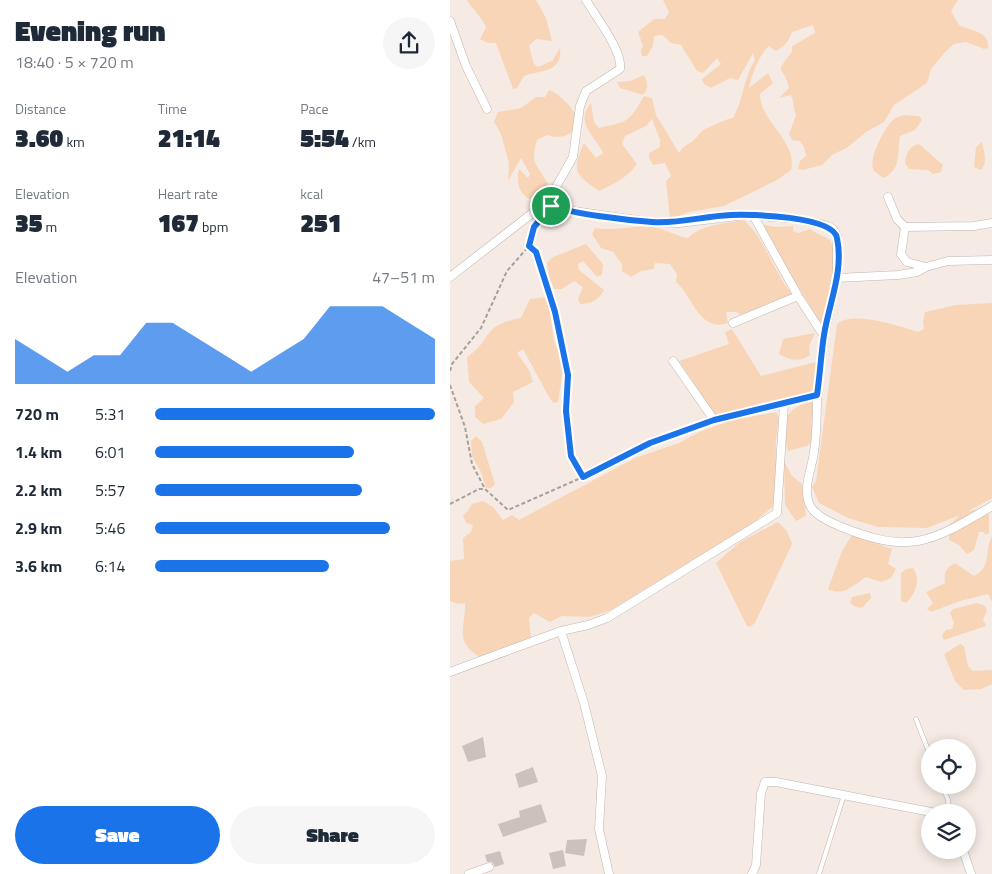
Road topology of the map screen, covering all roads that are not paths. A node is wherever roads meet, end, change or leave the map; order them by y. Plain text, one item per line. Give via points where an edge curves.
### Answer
1 (586, 0) edge
2 (450, 21) edge
3 (487, 109) dead end
4 (888, 197) dead end
5 (549, 203) junction
6 (753, 215) junction
7 (992, 223) edge
8 (905, 227) junction
9 (992, 260) edge
10 (926, 267) junction
11 (450, 277) edge
12 (837, 278) junction
13 (798, 296) junction
14 (733, 323) dead end
15 (824, 336) junction
16 (673, 361) dead end
17 (817, 395) junction
18 (784, 404) junction
19 (992, 506) edge
20 (561, 631) junction
21 (450, 672) edge
22 (916, 719) dead end
23 (924, 739) edge
24 (844, 794) junction
25 (921, 810) edge
26 (966, 859) edge
27 (489, 867) dead end
28 (469, 874) edge
29 (609, 874) edge
30 (752, 874) edge
31 (818, 874) edge
32 (970, 874) edge

1 - 5 street via 617,51 620,69 586,91 580,106 573,157
2 - 3 street via 466,66
4 - 8 street via 897,219
5 - 6 street via 651,222
5 - 11 street
6 - 12 street via 798,219 833,229 837,236
6 - 13 street
7 - 8 street
8 - 10 street via 901,254 907,262
9 - 10 street via 948,260
10 - 12 street via 898,275
12 - 15 street
13 - 14 street
13 - 15 street
15 - 17 street
16 - 18 street via 714,420
17 - 18 street
17 - 19 street via 814,453 806,490 808,503 819,515 861,535 892,542 916,542 939,536
18 - 20 street via 777,513 607,618
20 - 21 street
20 - 29 street via 584,703 602,776 599,829
22 - 23 lane
24 - 25 street
24 - 30 street via 765,782 756,865
24 - 31 lane
26 - 32 street
27 - 28 street

